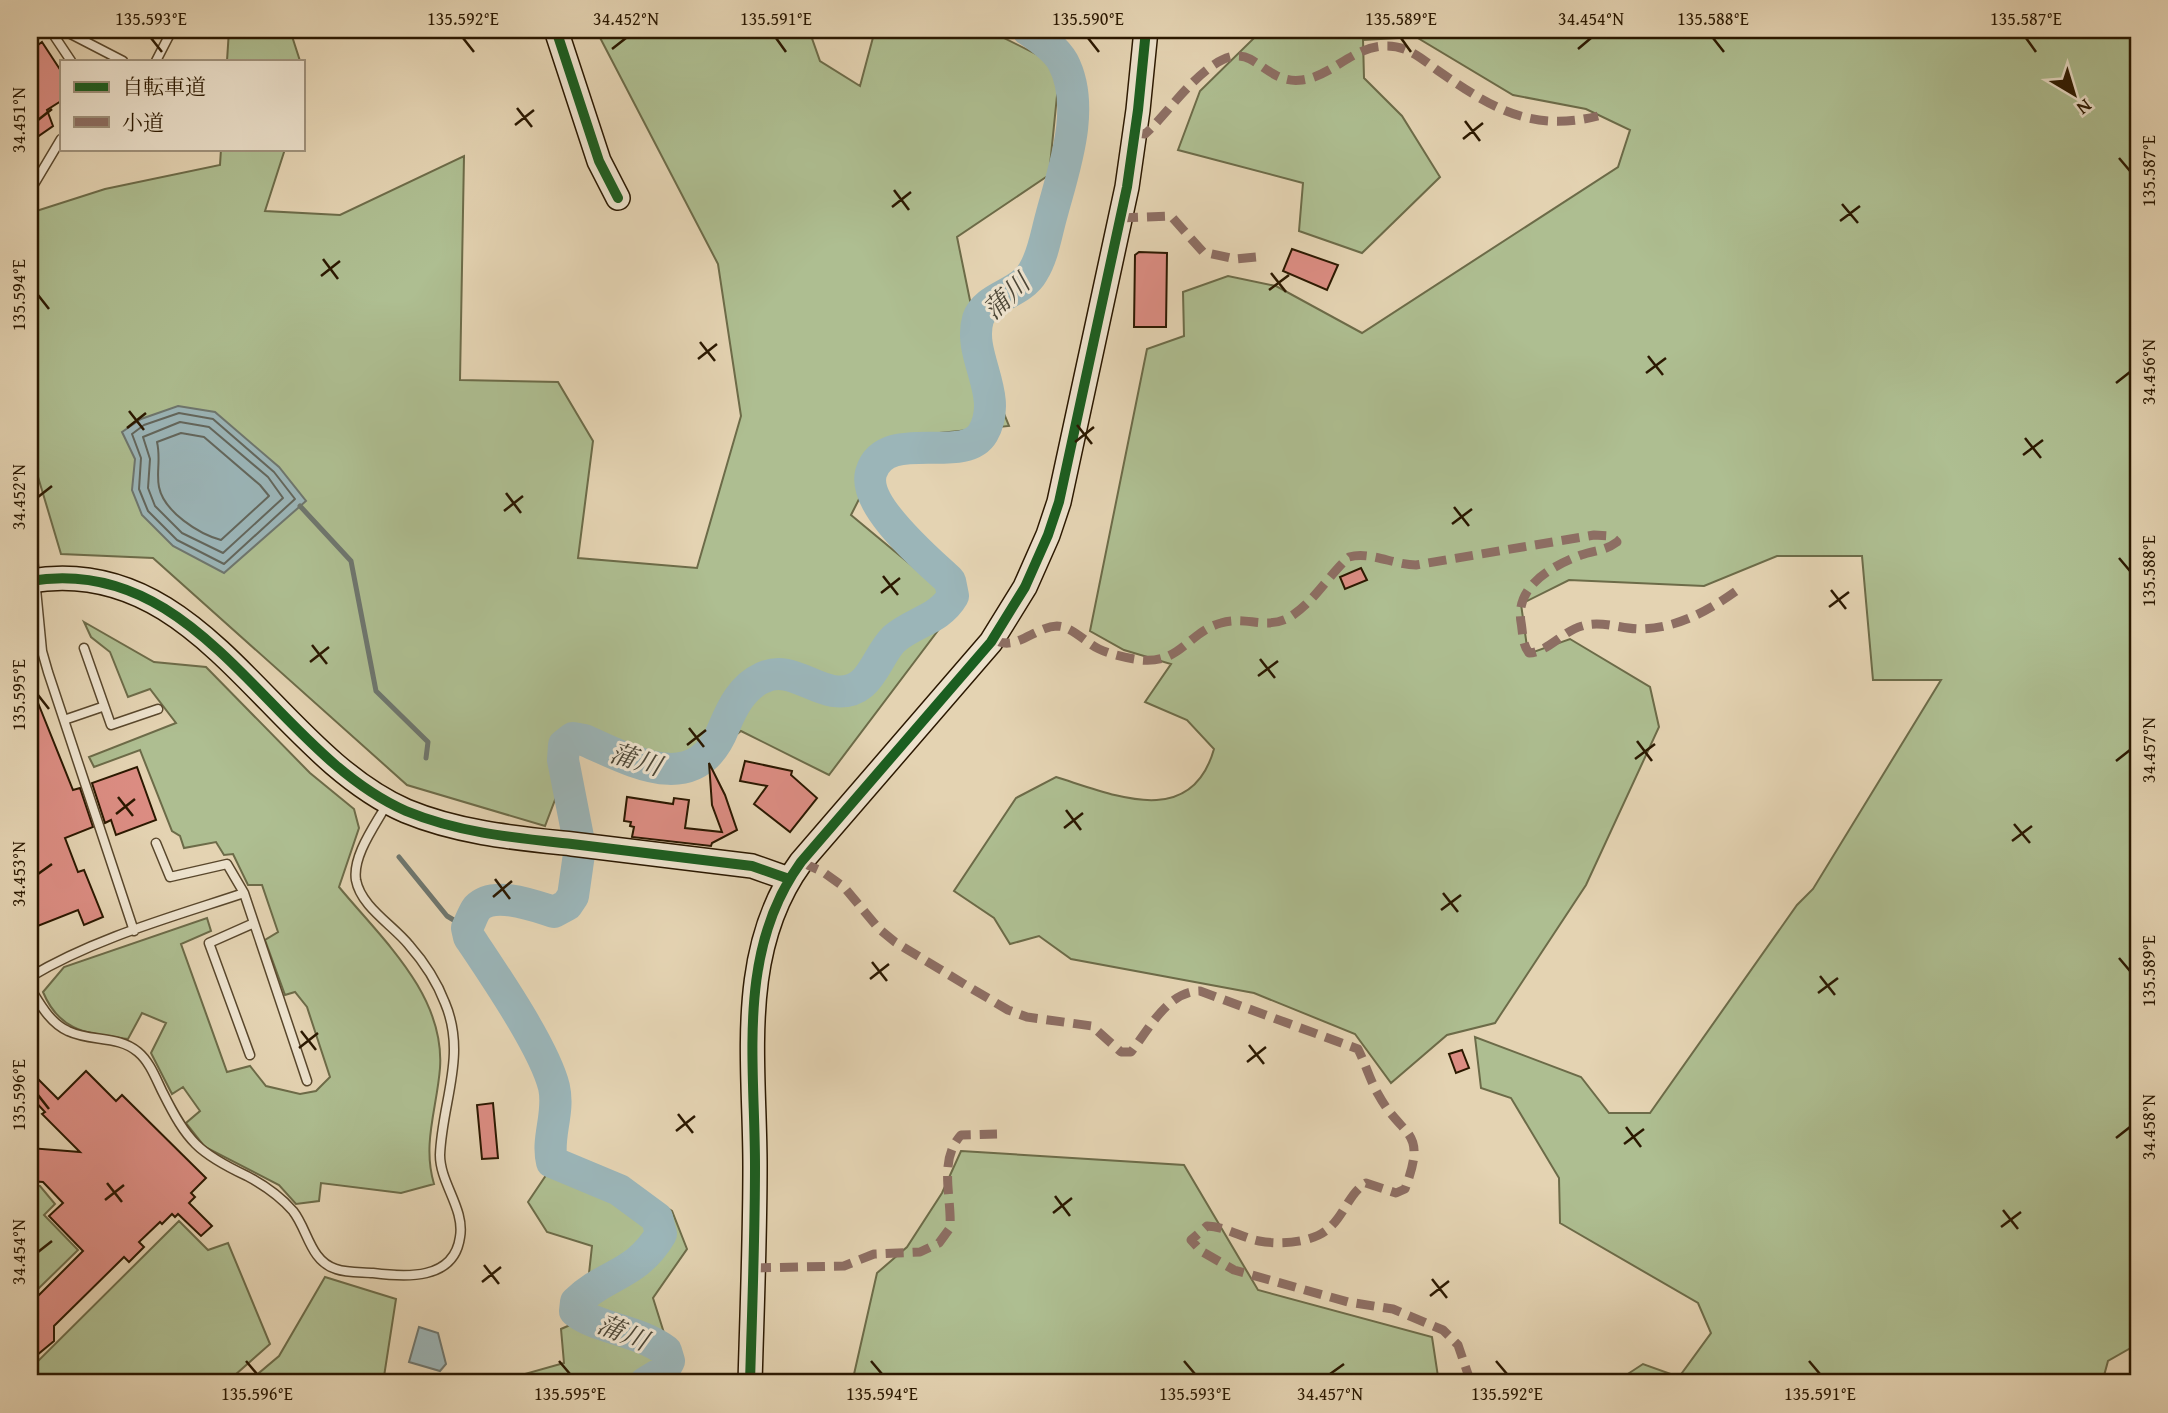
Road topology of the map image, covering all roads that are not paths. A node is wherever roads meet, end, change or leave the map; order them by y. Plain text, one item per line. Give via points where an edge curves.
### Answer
1 (57, 30) edge
2 (63, 30) edge
3 (172, 30) edge
4 (556, 30) edge
5 (1146, 30) edge
6 (70, 60) edge
7 (121, 60) edge
8 (157, 60) edge
9 (60, 141) edge
10 (30, 191) edge
11 (618, 198) dead end
12 (30, 527) edge
13 (33, 581) edge
14 (84, 648) dead end
15 (102, 707) junction
16 (158, 709) dead end
17 (64, 720) junction
18 (388, 802) junction
19 (156, 843) dead end
20 (789, 879) junction
21 (244, 893) junction
22 (254, 923) junction
23 (134, 930) junction
24 (30, 977) edge
25 (30, 988) edge
26 (250, 1055) dead end
27 (307, 1081) dead end
28 (750, 1383) edge

1 - 6 lane via 55,37
2 - 7 lane
3 - 8 lane
4 - 11 street via 599,161
5 - 20 street via 1127,187 1048,535 1025,587 991,642
9 - 10 lane
12 - 13 lane
13 - 17 lane via 43,651
13 - 18 street via 104,584 170,611 211,644 331,761
14 - 15 lane
15 - 16 lane via 111,725
15 - 17 lane
17 - 23 lane
18 - 20 street via 446,825 752,866
18 - 25 lane via 361,853 355,878 367,902 422,962 454,1030 454,1071 440,1156 461,1237 454,1253 434,1272 402,1276 327,1265 282,1200 194,1144 140,1053 113,1039 69,1032 45,1013
19 - 21 lane via 170,877 227,864
20 - 28 street via 769,921 754,985
21 - 22 lane
21 - 23 lane
22 - 26 lane via 209,943
22 - 27 lane
23 - 24 lane

